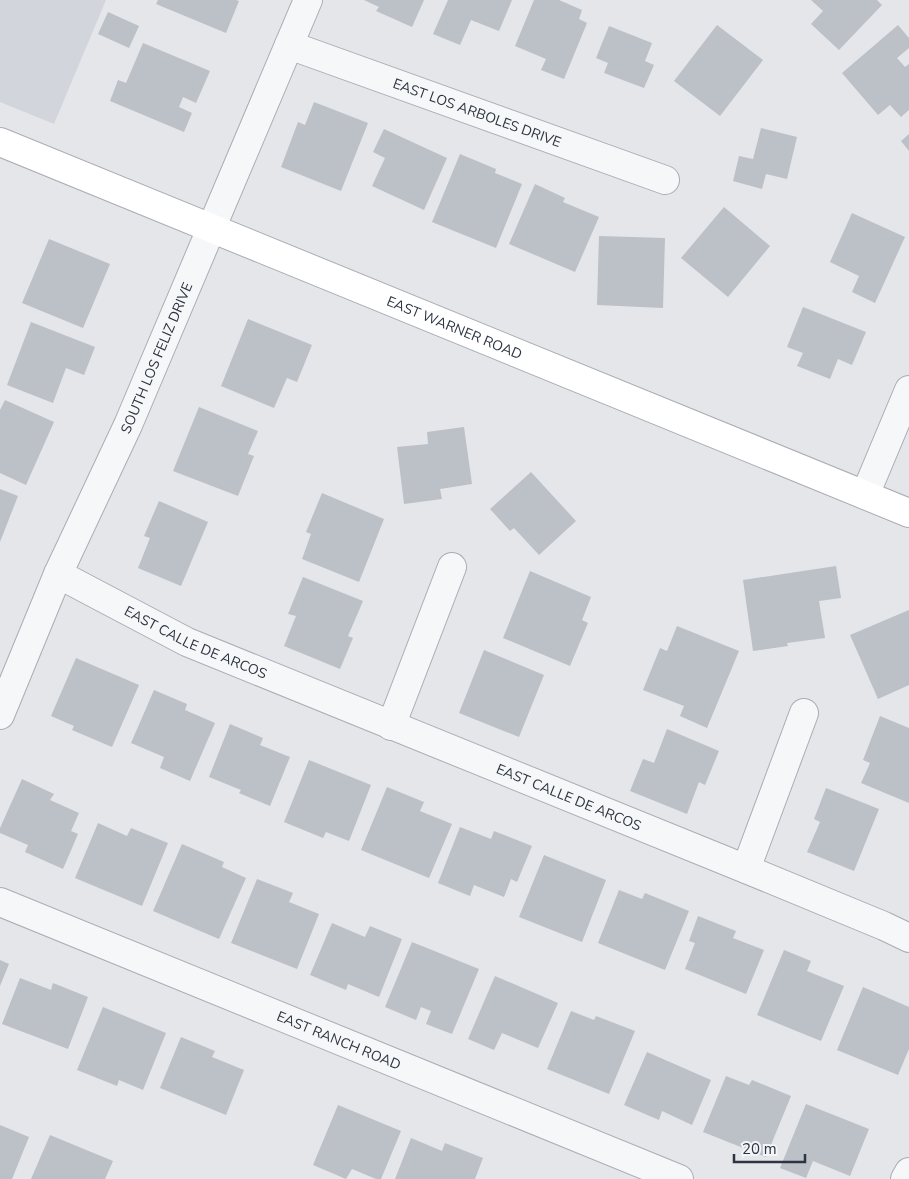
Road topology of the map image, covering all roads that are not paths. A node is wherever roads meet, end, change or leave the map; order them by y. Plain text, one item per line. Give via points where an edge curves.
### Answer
1 (308, 0) edge
2 (289, 45) junction
3 (0, 142) edge
4 (665, 180) dead end
5 (211, 229) junction
6 (909, 390) edge
7 (865, 495) junction
8 (909, 513) edge
9 (452, 567) dead end
10 (58, 574) junction
11 (804, 713) dead end
12 (0, 715) edge
13 (391, 726) junction
14 (746, 869) junction
15 (0, 902) edge
16 (909, 938) edge
17 (909, 1172) edge
18 (679, 1179) edge
19 (905, 1179) edge

1 - 2 street, SOUTH LOS FELIZ DRIVE
2 - 4 street, EAST LOS ARBOLES DRIVE
2 - 5 street, SOUTH LOS FELIZ DRIVE
3 - 5 main road, EAST WARNER ROAD
5 - 7 main road, EAST WARNER ROAD
5 - 10 street, SOUTH LOS FELIZ DRIVE via 128,426
6 - 7 street
7 - 8 main road, EAST WARNER ROAD
9 - 13 street
10 - 12 street, SOUTH LOS FELIZ DRIVE
10 - 13 street, EAST CALLE DE ARCOS via 187,642
11 - 14 street
13 - 14 street, EAST CALLE DE ARCOS
14 - 16 street, EAST CALLE DE ARCOS
15 - 18 street, EAST RANCH ROAD
17 - 19 street

